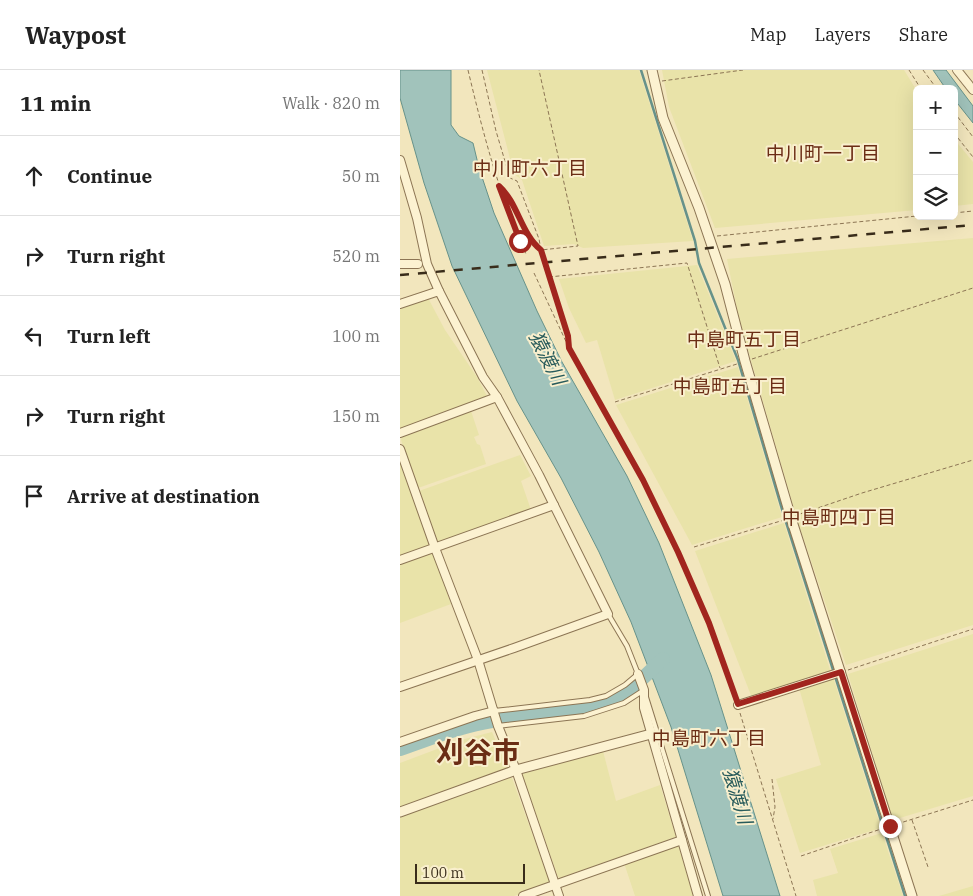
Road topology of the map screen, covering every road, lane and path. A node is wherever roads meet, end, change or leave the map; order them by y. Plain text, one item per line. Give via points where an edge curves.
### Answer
1 (468, 70) edge
2 (482, 70) edge
3 (539, 70) edge
4 (652, 70) edge
5 (743, 70) edge
6 (909, 70) edge
7 (923, 70) edge
8 (958, 70) edge
9 (654, 82) junction
10 (970, 82) edge
11 (918, 85) edge
12 (934, 85) edge
13 (973, 90) edge
14 (958, 117) edge
15 (973, 137) edge
16 (958, 138) edge
17 (973, 157) edge
18 (400, 160) edge
19 (499, 186) junction
20 (973, 211) edge
21 (958, 213) edge
22 (913, 216) edge
23 (710, 237) junction
24 (541, 250) junction
25 (526, 254) dead end
26 (400, 264) edge
27 (418, 264) dead end
28 (534, 273) dead end
29 (549, 277) junction
30 (973, 288) edge
31 (439, 291) junction
32 (400, 304) edge
33 (569, 348) junction
34 (745, 361) junction
35 (734, 364) dead end
36 (721, 368) junction
37 (498, 397) junction
38 (615, 402) dead end
39 (400, 433) edge
40 (400, 449) edge
41 (973, 460) edge
42 (554, 505) junction
43 (791, 518) junction
44 (780, 521) dead end
45 (435, 548) junction
46 (694, 548) dead end
47 (400, 560) edge
48 (608, 614) junction
49 (973, 629) edge
50 (478, 660) junction
51 (840, 673) junction
52 (638, 674) junction
53 (400, 687) edge
54 (644, 690) junction
55 (738, 704) junction
56 (494, 712) junction
57 (498, 726) junction
58 (651, 734) junction
59 (400, 742) edge
60 (516, 770) junction
61 (772, 779) dead end
62 (973, 800) edge
63 (400, 812) edge
64 (773, 820) junction
65 (912, 820) junction
66 (890, 826) junction
67 (878, 830) dead end
68 (682, 840) junction
69 (801, 856) dead end
70 (928, 867) dead end
71 (555, 885) junction
72 (522, 896) edge
73 (559, 896) edge
74 (698, 896) edge
75 (708, 896) edge
76 (796, 896) edge
77 (912, 896) edge

1 - 19 path
2 - 24 path via 510,178 517,181
3 - 24 path via 578,246
4 - 9 street
5 - 9 path
6 - 11 path
7 - 12 path
8 - 10 street
9 - 23 street via 663,118
10 - 13 street
14 - 15 path
16 - 17 path
18 - 31 street via 427,264
19 - 24 path via 507,193 523,226
19 - 25 path
20 - 21 path
22 - 23 path
23 - 34 street
24 - 29 path
26 - 27 street
28 - 33 path
29 - 33 path
29 - 36 path via 687,263
30 - 34 path
31 - 32 street
31 - 37 street via 483,377
33 - 55 path via 643,480 678,552 709,623
34 - 43 street
35 - 36 path
36 - 38 path
37 - 39 street
37 - 42 street
40 - 45 street
41 - 43 path
42 - 45 street
42 - 48 street
43 - 51 street
44 - 46 path
45 - 47 street
45 - 50 street
48 - 50 street
48 - 52 lane via 627,646
49 - 51 path
50 - 53 street
50 - 56 street
51 - 55 street
51 - 66 street
52 - 54 street
52 - 56 lane via 606,696
54 - 57 lane via 624,703 591,714
54 - 58 street via 644,708
54 - 75 lane
55 - 64 path
56 - 57 street
56 - 59 street
57 - 60 street
58 - 60 street
58 - 68 street
60 - 63 street
60 - 71 street
61 - 64 path
62 - 65 path
64 - 76 path
65 - 66 path
65 - 70 path
66 - 77 street
67 - 69 path
68 - 71 street
68 - 74 street
71 - 72 street
71 - 73 street

